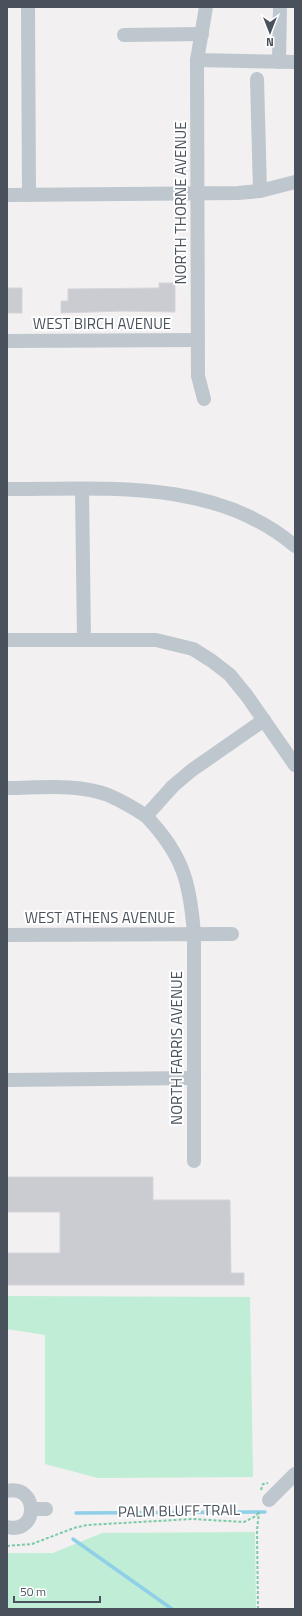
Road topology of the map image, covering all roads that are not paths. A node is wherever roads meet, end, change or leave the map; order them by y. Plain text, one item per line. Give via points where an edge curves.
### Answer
1 (28, 7) edge
2 (206, 7) edge
3 (280, 7) edge
4 (202, 34) junction
5 (124, 35) dead end
6 (197, 60) junction
7 (279, 62) junction
8 (295, 62) edge
9 (257, 79) dead end
10 (295, 182) edge
11 (260, 191) junction
12 (29, 194) junction
13 (198, 194) junction
14 (7, 195) edge
15 (198, 340) junction
16 (7, 342) edge
17 (204, 399) dead end
18 (82, 489) junction
19 (7, 490) edge
20 (295, 546) edge
21 (7, 640) edge
22 (84, 640) junction
23 (264, 720) junction
24 (295, 765) edge
25 (7, 788) edge
26 (146, 816) junction
27 (194, 934) junction
28 (232, 934) dead end
29 (7, 935) edge
30 (194, 1078) junction
31 (7, 1080) edge
32 (194, 1161) dead end
33 (295, 1474) edge
34 (7, 1491) edge
35 (269, 1500) dead end
36 (32, 1509) junction
37 (46, 1509) dead end
38 (7, 1527) edge

1 - 12 street
2 - 4 street, NORTH THORNE AVENUE
3 - 7 street
4 - 5 street
4 - 6 street, NORTH THORNE AVENUE
6 - 7 street
6 - 13 street, NORTH THORNE AVENUE
7 - 8 street
9 - 11 street
10 - 11 street
11 - 13 street
12 - 13 street
12 - 14 street
13 - 15 street, NORTH THORNE AVENUE
15 - 16 street, WEST BIRCH AVENUE
15 - 17 street, NORTH THORNE AVENUE via 199,382
18 - 19 street
18 - 20 street via 150,491 213,502 262,524
18 - 22 street
21 - 22 street
22 - 23 street via 156,640 193,649 230,675
23 - 24 street
23 - 26 street via 192,770 173,786
25 - 26 street, NORTH FARRIS AVENUE via 80,789 107,795
26 - 27 street, NORTH FARRIS AVENUE via 164,834 184,871 191,901
27 - 28 street
27 - 29 street, WEST ATHENS AVENUE
27 - 30 street, NORTH FARRIS AVENUE
30 - 31 street
30 - 32 street, NORTH FARRIS AVENUE
33 - 35 street
34 - 36 street via 14,1490 24,1494
36 - 37 street
36 - 38 street via 30,1518 23,1525

